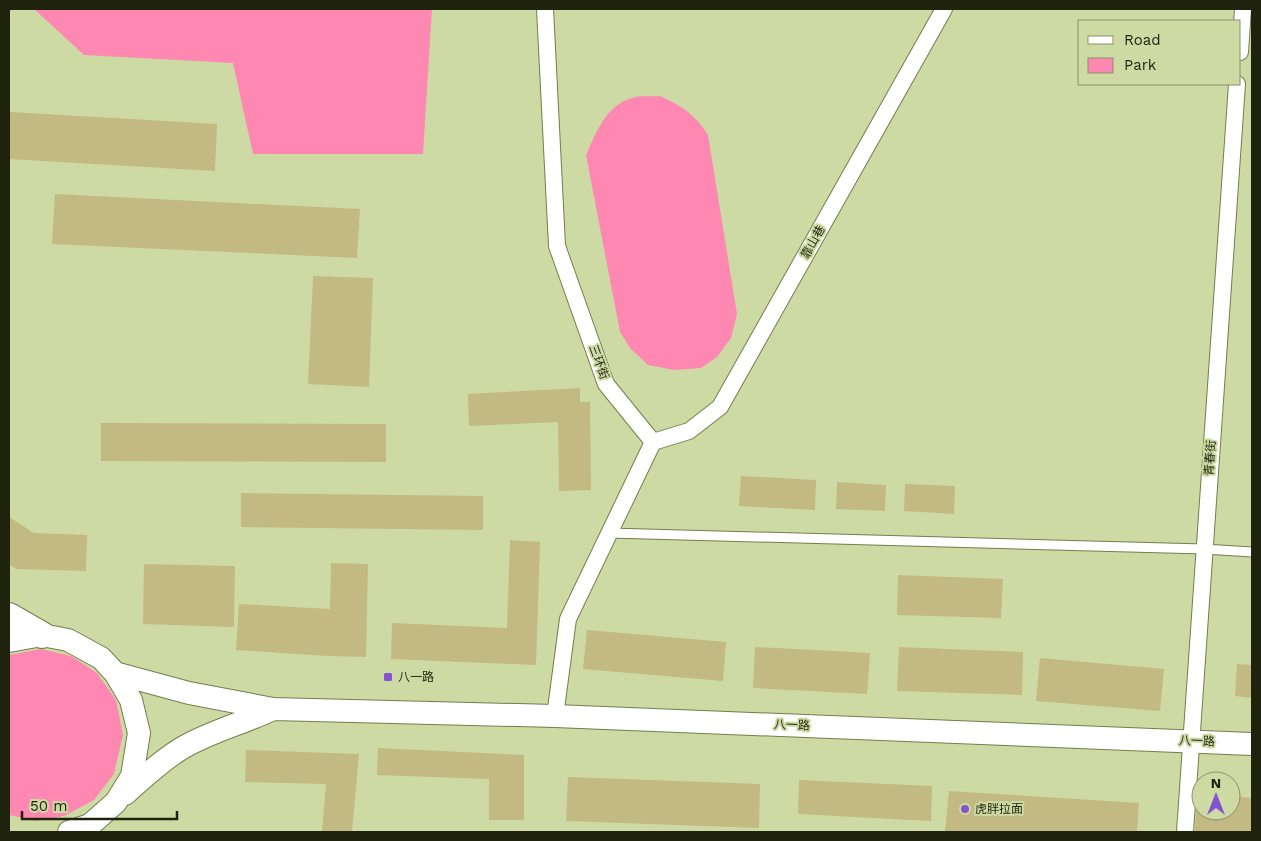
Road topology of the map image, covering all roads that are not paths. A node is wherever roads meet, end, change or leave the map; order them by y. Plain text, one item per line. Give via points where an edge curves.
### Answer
1 (545, 9) edge
2 (944, 9) edge
3 (1243, 9) edge
4 (1241, 38) edge
5 (1238, 85) edge
6 (652, 442) junction
7 (609, 534) junction
8 (1204, 549) junction
9 (1252, 552) edge
10 (9, 616) edge
11 (42, 636) junction
12 (9, 641) edge
13 (116, 673) junction
14 (272, 709) junction
15 (555, 716) junction
16 (1191, 740) junction
17 (1252, 744) edge
18 (116, 802) junction
19 (69, 832) edge
20 (1185, 832) edge

1 - 6 street, 三环街 via 557,246 606,384
2 - 6 street, 靠山巷 via 720,407 689,432
3 - 4 street
5 - 8 street, 青春街
6 - 7 street
7 - 8 lane
7 - 15 street via 568,619
8 - 9 lane
8 - 16 street, 青春街
10 - 11 main road
11 - 12 main road
11 - 13 main road via 68,640 101,658
13 - 14 main road, 八一路 via 189,693
13 - 18 main road via 131,700 139,733 132,776
14 - 15 main road, 八一路
14 - 18 main road via 184,747
15 - 16 main road, 八一路
16 - 17 main road, 八一路
16 - 20 street, 青春街
18 - 19 main road via 90,825

